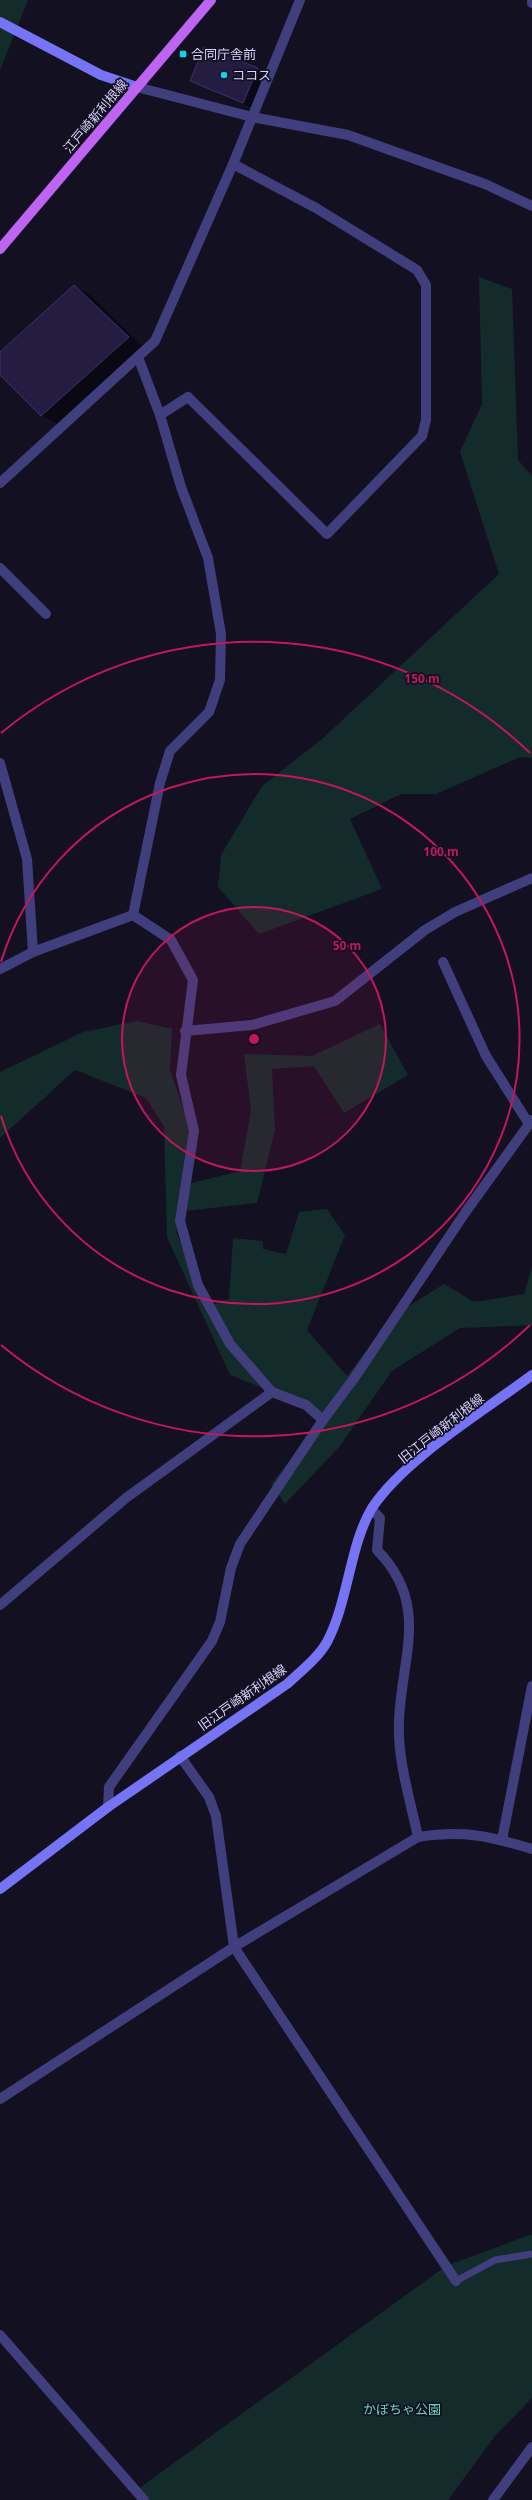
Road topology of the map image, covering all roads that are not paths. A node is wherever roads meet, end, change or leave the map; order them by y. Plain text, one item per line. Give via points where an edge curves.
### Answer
1 (211, 0) edge
2 (300, 0) edge
3 (532, 0) edge
4 (532, 3) edge
5 (0, 22) edge
6 (137, 87) junction
7 (252, 117) junction
8 (233, 164) junction
9 (532, 206) edge
10 (0, 250) edge
11 (138, 357) junction
12 (160, 415) junction
13 (0, 483) edge
14 (0, 568) edge
15 (46, 614) dead end
16 (0, 763) edge
17 (532, 878) edge
18 (133, 915) junction
19 (33, 952) junction
20 (443, 962) dead end
21 (0, 969) edge
22 (185, 1031) junction
23 (531, 1122) edge
24 (532, 1375) edge
25 (272, 1392) junction
26 (323, 1420) junction
27 (372, 1510) junction
28 (0, 1605) edge
29 (532, 1686) edge
30 (180, 1756) junction
31 (108, 1807) junction
32 (418, 1837) junction
33 (502, 1840) junction
34 (532, 1849) edge
35 (0, 1889) edge
36 (234, 1947) junction
37 (0, 2099) edge
38 (532, 2254) edge
39 (456, 2281) joint
40 (0, 2335) edge
41 (532, 2447) edge
42 (144, 2500) edge
43 (493, 2500) edge

1 - 6 main road, 江戸崎新利根線
2 - 7 street
3 - 4 street
5 - 6 street via 101,75
6 - 7 street
6 - 10 main road, 江戸崎新利根線
7 - 8 street
7 - 9 street via 348,135 485,184
8 - 11 street via 155,341
8 - 12 street via 316,208 417,270 426,285 426,420 422,436 327,534 188,397
11 - 12 street
11 - 13 street
12 - 18 street via 180,487 208,558 221,634 220,680 210,712 170,751 160,783
14 - 15 street
16 - 19 street via 28,858
17 - 22 street via 455,912 425,930 335,1001 252,1025
18 - 19 street
18 - 22 street via 172,940 193,980
19 - 21 street
20 - 23 street via 486,1056
22 - 25 street via 181,1075 194,1131 180,1221 202,1291 230,1344
23 - 26 street via 467,1210 355,1377
24 - 27 street, 旧江戸崎新利根線 via 429,1450 384,1493
25 - 26 street via 306,1405
25 - 28 street via 126,1498
26 - 31 street via 240,1544 231,1568 220,1622 212,1641 109,1787
27 - 30 street, 旧江戸崎新利根線 via 361,1536 338,1618 326,1644 287,1684
27 - 32 street via 380,1518 376,1550 390,1564 409,1606 409,1640 399,1721 402,1760
29 - 33 street
30 - 31 street, 旧江戸崎新利根線
30 - 36 street via 209,1797 216,1816
31 - 35 street, 旧江戸崎新利根線
32 - 33 street via 448,1832
32 - 36 street
33 - 34 street
36 - 37 street
36 - 39 street
38 - 39 lane via 495,2260
40 - 42 street
41 - 43 street

